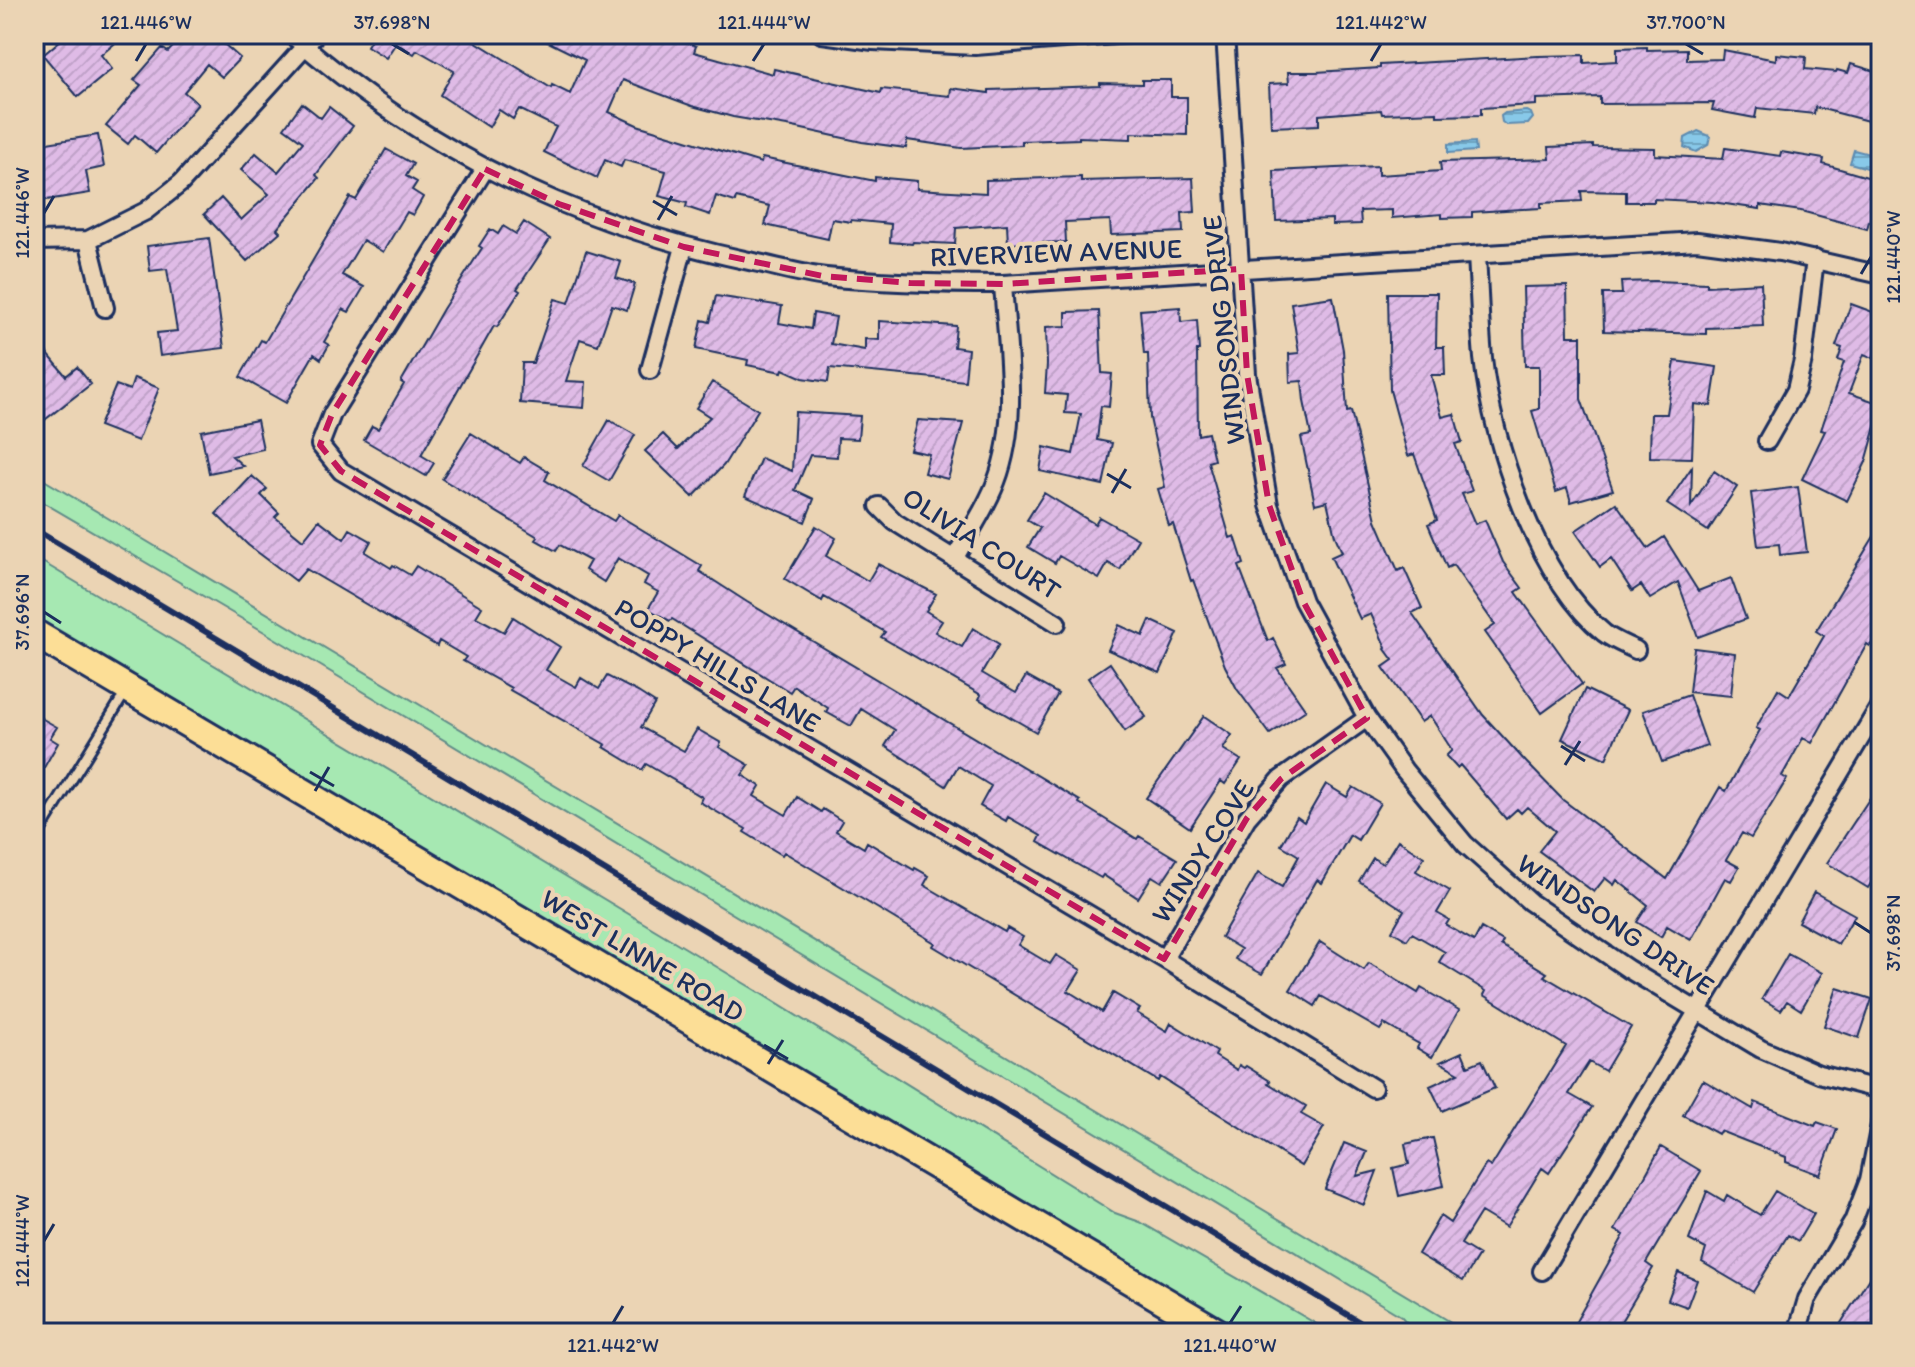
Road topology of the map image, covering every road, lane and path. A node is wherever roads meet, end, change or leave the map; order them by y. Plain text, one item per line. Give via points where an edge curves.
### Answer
1 (291, 34) edge
2 (822, 34) edge
3 (1129, 34) edge
4 (1225, 34) edge
5 (310, 40) edge
6 (485, 169) junction
7 (88, 240) junction
8 (34, 241) edge
9 (684, 247) junction
10 (1477, 255) junction
11 (1815, 259) junction
12 (1241, 269) junction
13 (1881, 275) edge
14 (1003, 284) junction
15 (105, 308) dead end
16 (650, 370) dead end
17 (1767, 441) dead end
18 (879, 506) dead end
19 (954, 559) junction
20 (1057, 623) dead end
21 (34, 633) edge
22 (1636, 650) dead end
23 (128, 688) junction
24 (1881, 704) edge
25 (1367, 718) junction
26 (34, 841) edge
27 (1164, 959) junction
28 (1697, 1012) junction
29 (1373, 1088) dead end
30 (1881, 1090) edge
31 (1881, 1120) edge
32 (1542, 1271) dead end
33 (1219, 1333) edge
34 (1797, 1333) edge

1 - 5 street, RIVERVIEW AVENUE
2 - 3 street via 975,46
4 - 12 street, WINDSONG DRIVE
5 - 6 street, RIVERVIEW AVENUE via 413,127
5 - 7 street via 181,183 146,211
6 - 9 street, RIVERVIEW AVENUE via 559,204
6 - 27 street, POPPY HILLS LANE via 332,414 320,445 341,471
7 - 8 street
7 - 15 street
9 - 14 street, RIVERVIEW AVENUE via 823,276
9 - 16 street
10 - 11 street, RIVERVIEW AVENUE via 1697,241
10 - 12 street, RIVERVIEW AVENUE
10 - 22 street via 1484,361 1514,483 1540,547 1572,599 1607,636
11 - 13 street, RIVERVIEW AVENUE
11 - 17 street via 1796,390
12 - 14 street, RIVERVIEW AVENUE
12 - 25 street, WINDSONG DRIVE via 1247,374 1269,505 1303,601
14 - 19 street via 1007,447 995,485
18 - 19 street, OLIVIA COURT
19 - 20 street, OLIVIA COURT
21 - 23 main road, WEST LINNE ROAD
23 - 26 lane
23 - 33 main road, WEST LINNE ROAD
24 - 28 street
25 - 27 street, WINDY COVE via 1281,779 1247,818
25 - 28 street, WINDSONG DRIVE via 1465,844 1495,873 1530,902
27 - 29 street, POPPY HILLS LANE
28 - 30 street, WINDSONG DRIVE via 1819,1074
28 - 32 street
31 - 34 street via 1869,1180 1853,1222 1807,1299

